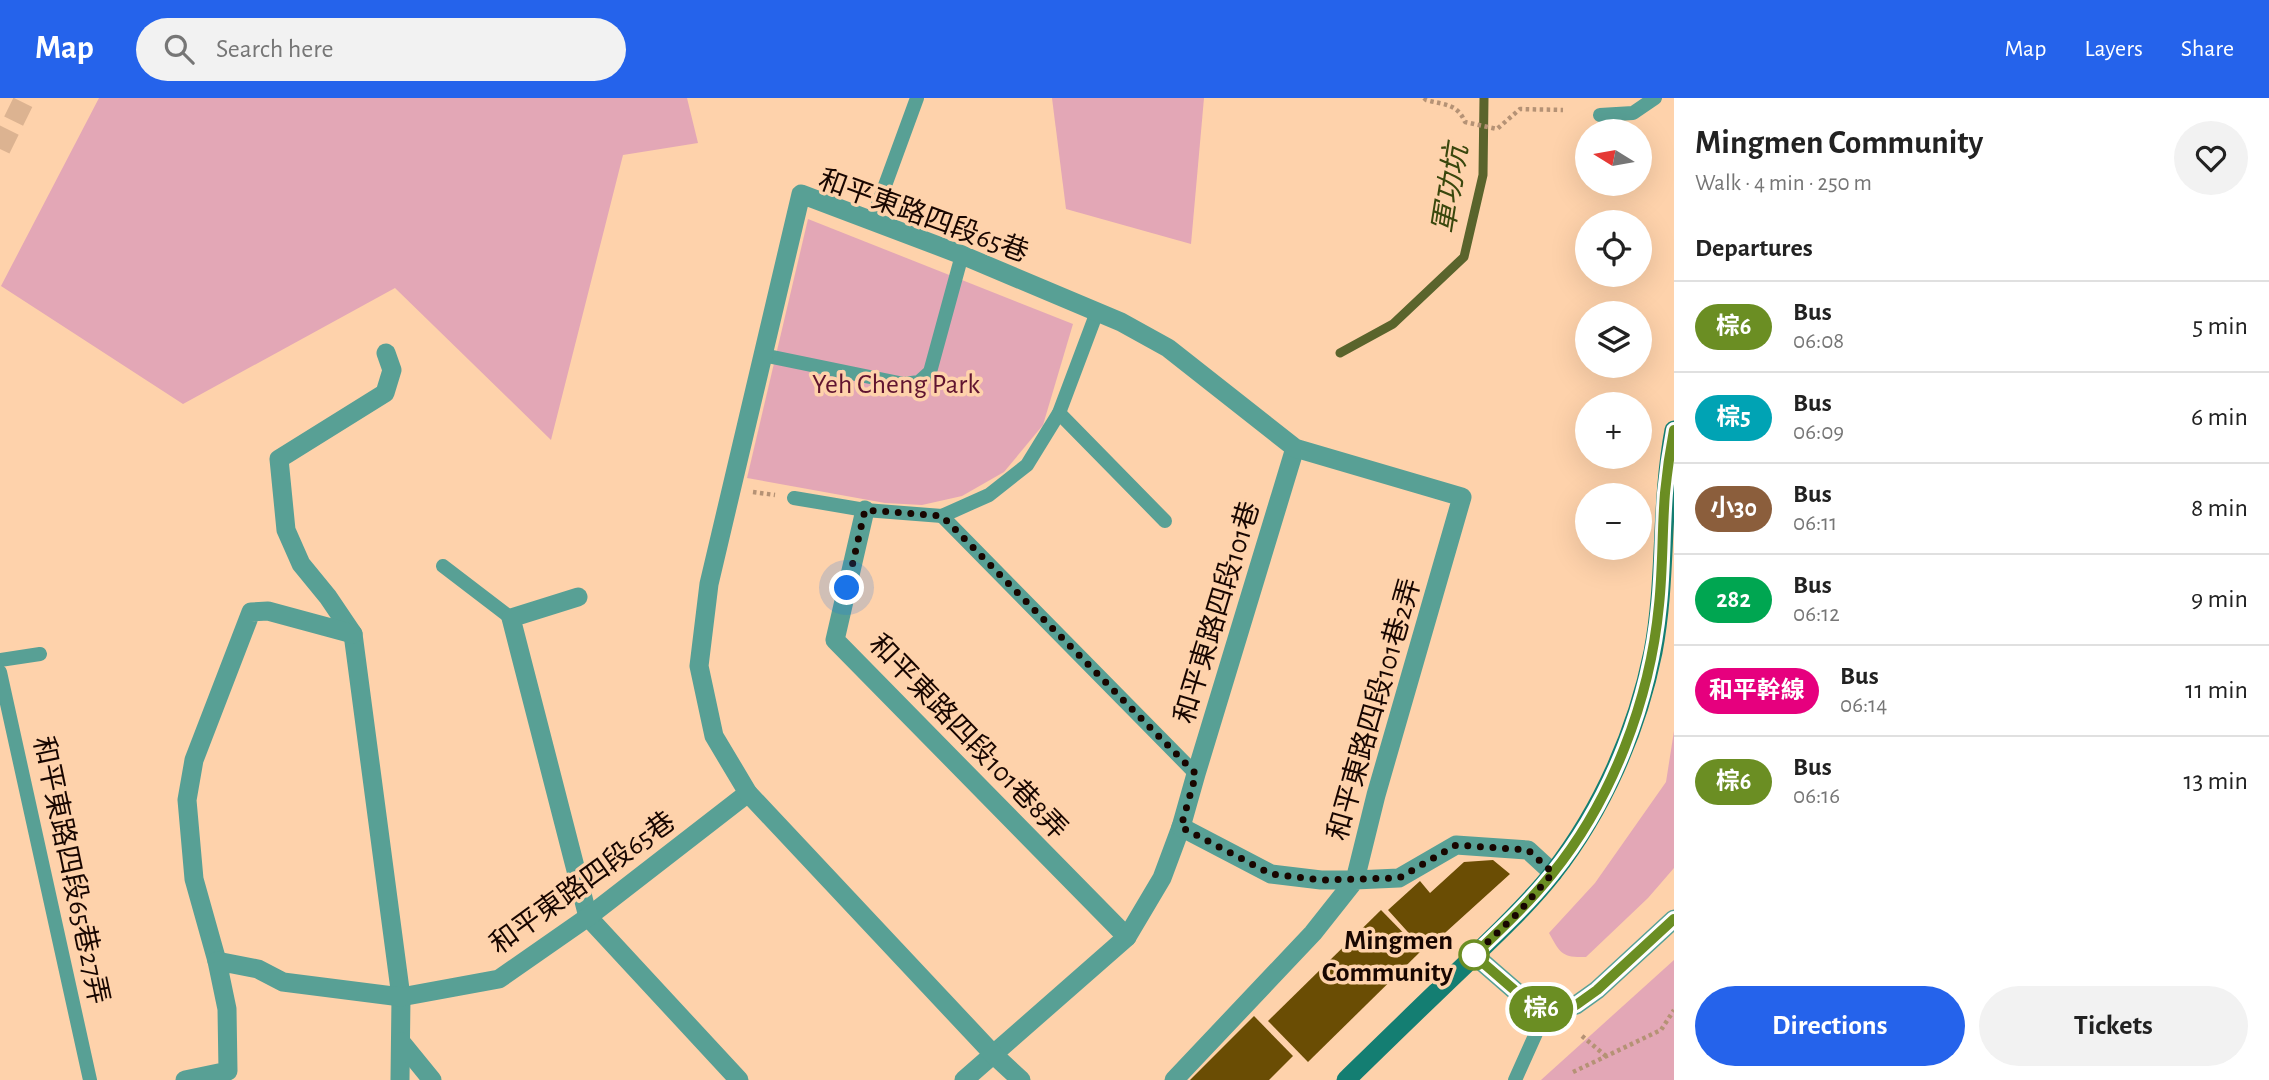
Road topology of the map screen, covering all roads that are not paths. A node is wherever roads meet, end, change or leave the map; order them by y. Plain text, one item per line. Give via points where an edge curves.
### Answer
1 (917, 98) edge
2 (1655, 98) edge
3 (1600, 115) dead end
4 (872, 221) junction
5 (962, 255) junction
6 (1097, 312) junction
7 (386, 353) dead end
8 (764, 355) junction
9 (1059, 413) junction
10 (1674, 430) edge
11 (1296, 448) junction
12 (1462, 497) joint
13 (794, 498) road end
14 (865, 510) junction
15 (942, 516) junction
16 (1165, 520) dead end
17 (443, 566) dead end
18 (578, 597) dead end
19 (511, 618) junction
20 (353, 634) junction
21 (40, 654) dead end
22 (0, 660) edge
23 (0, 672) edge
24 (1196, 774) junction
25 (748, 793) junction
26 (1181, 827) junction
27 (1553, 873) junction
28 (1354, 880) junction
29 (588, 917) junction
30 (1674, 919) edge
31 (1127, 937) junction
32 (1474, 955) junction
33 (217, 961) junction
34 (401, 997) junction
35 (1546, 1011) junction
36 (401, 1042) junction
37 (994, 1055) junction
38 (228, 1075) edge
39 (90, 1080) edge
40 (185, 1080) edge
41 (400, 1080) edge
42 (432, 1080) edge
43 (739, 1080) edge
44 (964, 1080) edge
45 (1021, 1080) edge
46 (1174, 1080) edge
47 (1346, 1080) edge
48 (1515, 1080) edge

1 - 4 lane
2 - 3 lane via 1633,113
4 - 5 street, 和平東路四段65巷
4 - 8 street, 和平東路四段65巷 via 801,194
5 - 6 street, 和平東路四段65巷
5 - 8 lane via 930,372 919,382 904,384
6 - 9 lane
6 - 11 street, 和平東路四段65巷 via 1168,348
7 - 20 street via 392,370 385,393 279,459 286,530 301,564
8 - 25 street, 和平東路四段65巷 via 709,584 699,666 714,736
9 - 15 lane via 1027,465 989,495
9 - 16 lane
10 - 27 main road via 1664,496 1659,607 1640,701 1607,787
11 - 12 street, 和平東路四段65巷
11 - 24 street, 和平東路四段101巷
12 - 28 street, 和平東路四段101巷2弄
13 - 14 lane
14 - 15 lane
14 - 31 street, 和平東路四段101巷8弄 via 835,640
15 - 24 lane
17 - 19 lane
18 - 19 street
19 - 29 street
20 - 33 street via 268,611 251,612 194,760 187,800 194,879
20 - 34 street
21 - 22 lane
23 - 39 lane, 和平東路四段65巷27弄
24 - 26 street, 和平東路四段101巷
25 - 29 street, 和平東路四段65巷
25 - 37 street, 和平東路四段65巷
26 - 28 street, 和平東路四段101巷2弄 via 1271,874
26 - 31 street, 和平東路四段101巷 via 1161,878
27 - 28 street via 1528,850 1456,845 1399,878
27 - 32 main road
28 - 46 street via 1313,933
29 - 34 street, 和平東路四段65巷 via 499,979
29 - 43 street
30 - 35 street via 1597,990 1576,1005
31 - 37 street, 和平東路四段101巷
32 - 35 street via 1524,1000
32 - 47 main road
33 - 34 street, 和平東路四段65巷 via 258,970 283,982
33 - 38 street via 226,1009
34 - 36 street
35 - 48 lane
36 - 41 street
36 - 42 street
37 - 44 street, 和平東路四段101巷
37 - 45 street, 和平東路四段65巷
38 - 40 street

